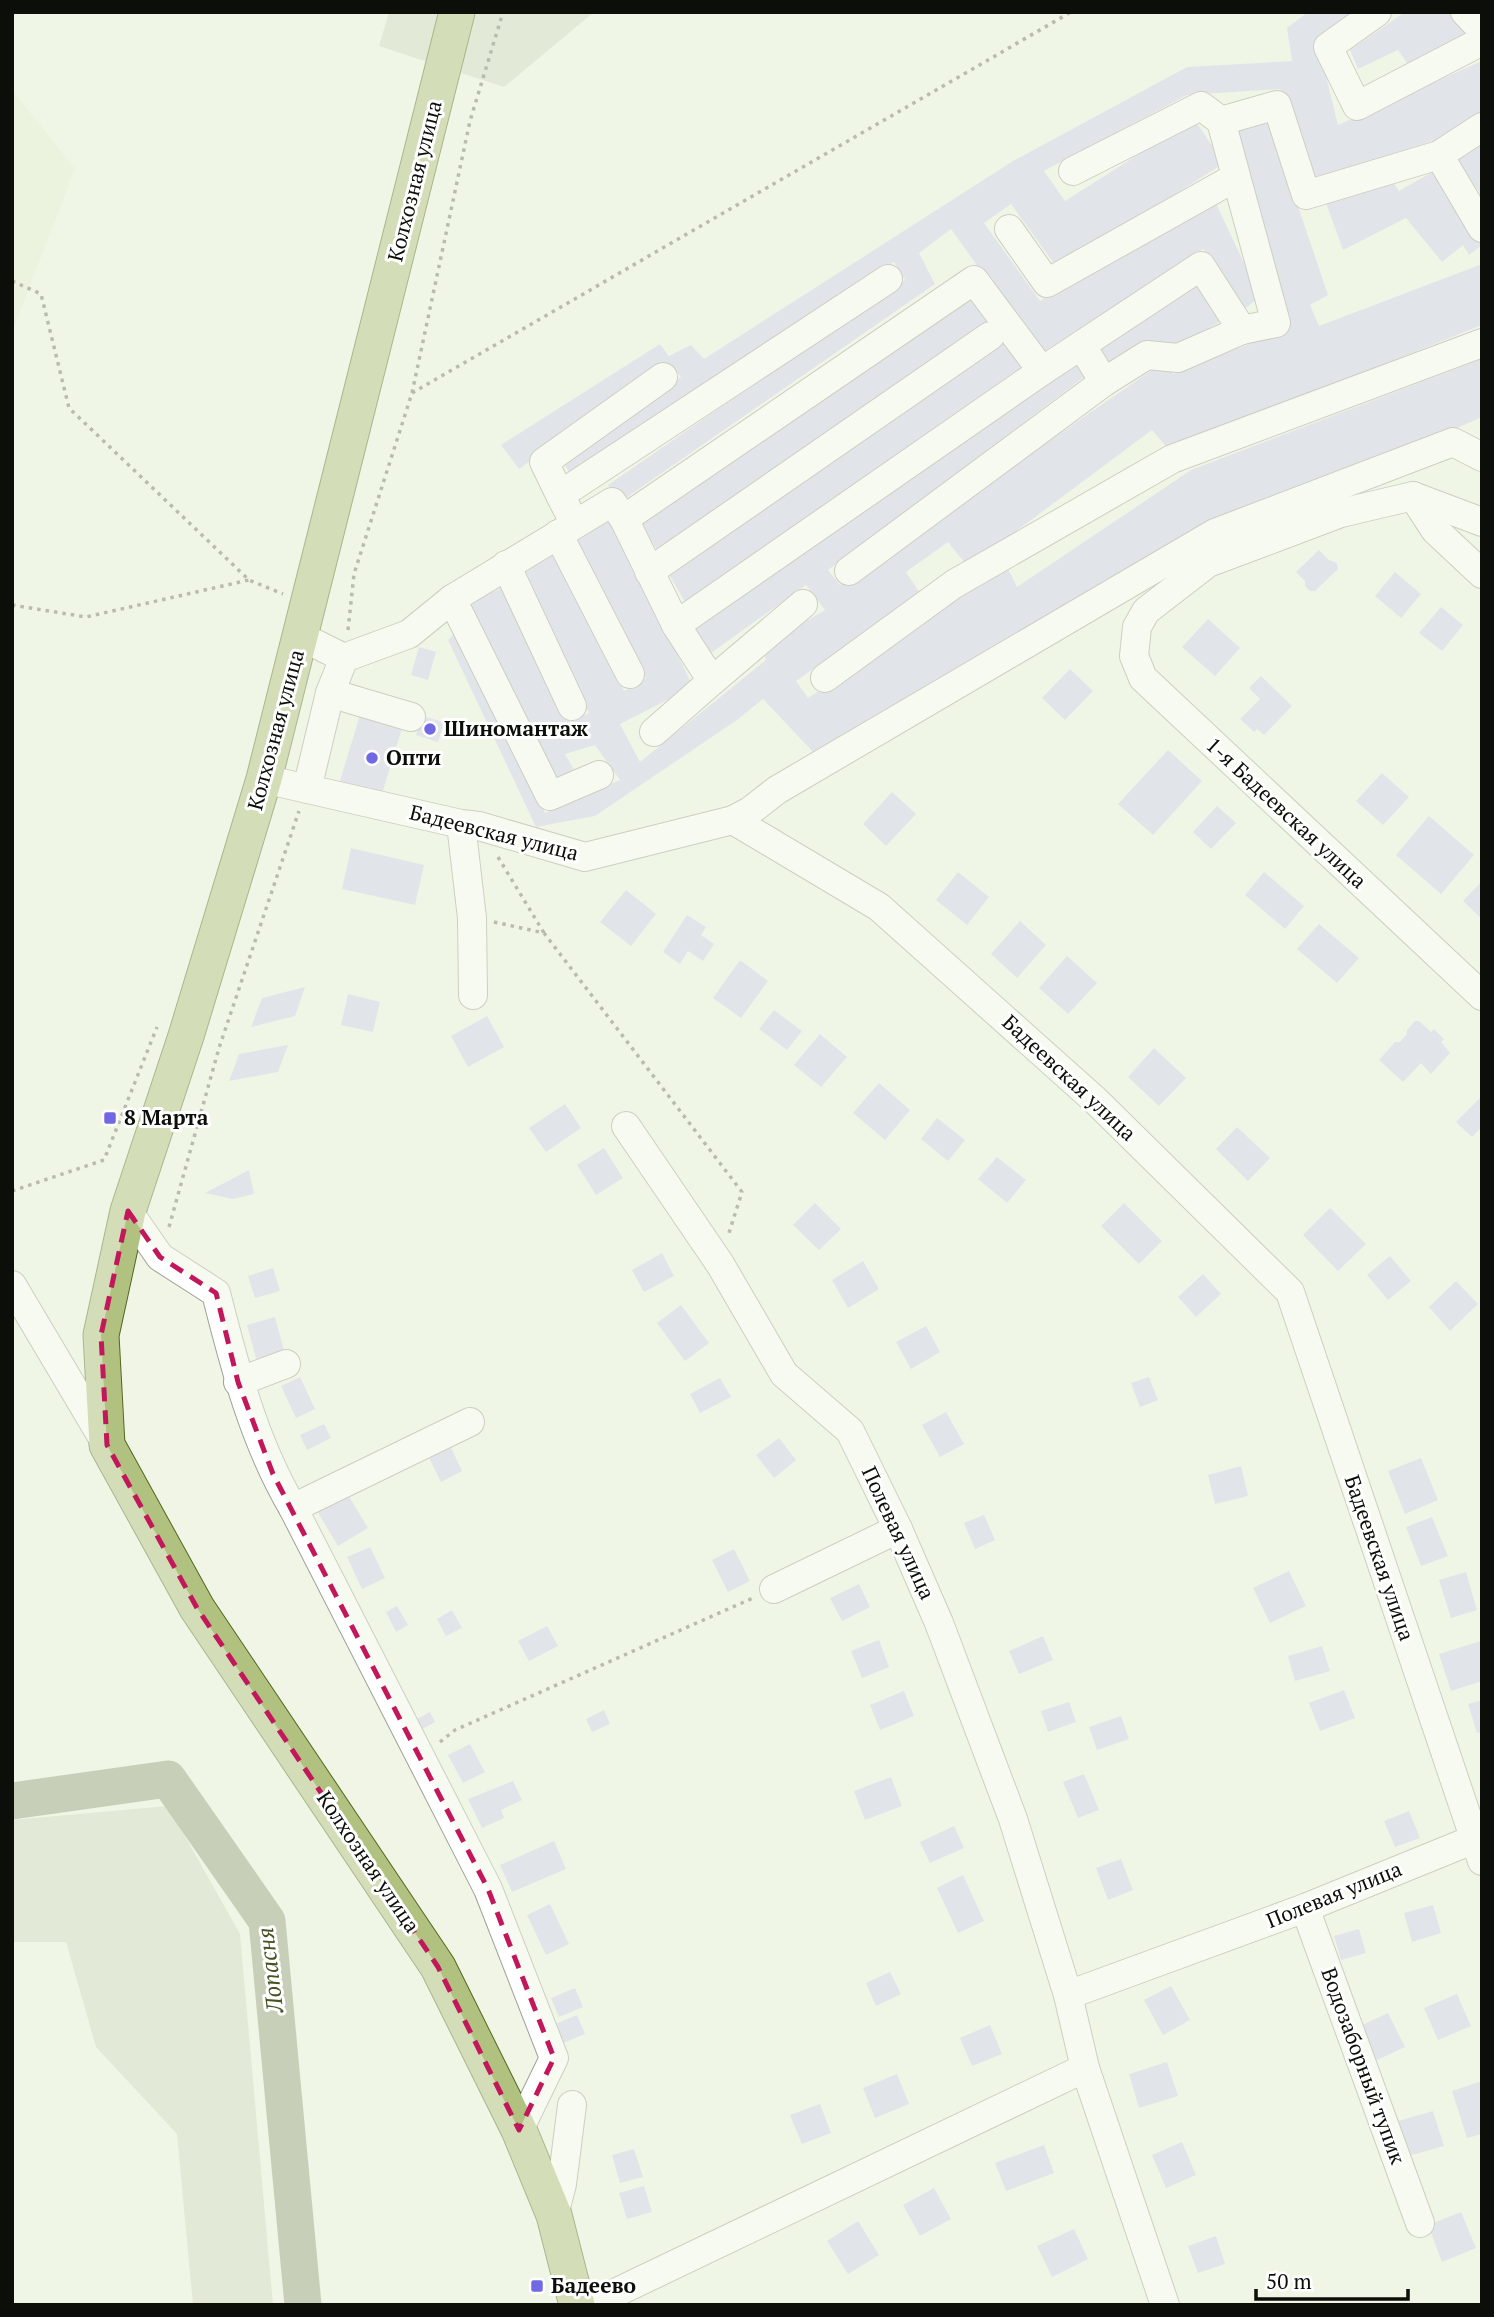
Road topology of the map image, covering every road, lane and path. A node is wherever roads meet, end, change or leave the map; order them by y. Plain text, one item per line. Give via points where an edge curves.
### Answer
1 (457, 12) edge
2 (503, 12) edge
3 (1071, 12) edge
4 (1377, 12) edge
5 (1465, 12) edge
6 (1482, 30) edge
7 (1482, 41) edge
8 (1221, 121) junction
9 (1482, 127) edge
10 (1439, 155) junction
11 (1073, 171) dead end
12 (1236, 177) junction
13 (1482, 228) edge
14 (1009, 229) dead end
15 (888, 279) dead end
16 (12, 281) edge
17 (1242, 330) junction
18 (990, 335) dead end
19 (1482, 343) edge
20 (1082, 346) junction
21 (1042, 370) junction
22 (663, 377) dead end
23 (1104, 382) junction
24 (412, 393) junction
25 (1482, 457) edge
26 (560, 495) junction
27 (1413, 496) junction
28 (624, 519) junction
29 (1482, 522) edge
30 (566, 529) junction
31 (506, 565) junction
32 (849, 571) dead end
33 (649, 572) junction
34 (1482, 574) edge
35 (249, 580) junction
36 (452, 599) junction
37 (803, 604) dead end
38 (12, 605) edge
39 (304, 620) junction
40 (676, 625) junction
41 (344, 658) junction
42 (630, 674) dead end
43 (825, 678) dead end
44 (712, 681) junction
45 (330, 693) junction
46 (572, 706) dead end
47 (411, 718) dead end
48 (654, 732) dead end
49 (599, 775) dead end
50 (264, 779) junction
51 (307, 789) junction
52 (733, 820) junction
53 (470, 825) junction
54 (472, 918) junction
55 (544, 933) junction
56 (473, 995) dead end
57 (1482, 996) edge
58 (157, 1027) dead end
59 (626, 1126) dead end
60 (12, 1191) edge
61 (128, 1211) junction
62 (160, 1256) junction
63 (720, 1264) junction
64 (12, 1285) edge
65 (286, 1364) dead end
66 (239, 1382) junction
67 (470, 1422) dead end
68 (107, 1445) junction
69 (293, 1508) junction
70 (898, 1529) junction
71 (774, 1589) joint
72 (422, 1757) junction
73 (1479, 1845) edge
74 (1305, 1908) junction
75 (1068, 1995) junction
76 (1085, 2068) junction
77 (572, 2105) dead end
78 (519, 2130) junction
79 (554, 2215) junction
80 (1420, 2223) dead end
81 (577, 2305) edge
82 (590, 2305) edge
83 (1165, 2305) edge

1 - 39 main road, Колхозная улица
2 - 24 path via 470,121
3 - 24 path
4 - 7 street via 1328,47 1357,106
5 - 6 street
8 - 10 street via 1277,105 1306,195
8 - 11 street via 1201,106
8 - 12 street
9 - 10 street
10 - 13 street
12 - 14 street via 1047,283
12 - 17 street via 1276,324
15 - 26 street
16 - 35 path via 41,294 69,408
17 - 20 street via 1201,266
17 - 23 street via 1178,358 1147,355
18 - 33 street
19 - 43 street via 1172,459 954,584
20 - 21 street
20 - 23 street
21 - 28 street via 974,281
21 - 40 street
22 - 26 street via 544,462
23 - 32 street
24 - 41 path via 354,574
25 - 52 street via 1453,442 1216,533
26 - 30 street
27 - 29 street
27 - 34 street via 1435,530
27 - 57 street, 1-я Бадеевская улица via 1341,513 1208,562 1146,611 1137,627 1134,656 1143,678
28 - 30 street via 612,502
28 - 33 street
30 - 31 street
30 - 42 street
31 - 36 street
31 - 46 street
33 - 40 street
35 - 38 path via 86,617
35 - 39 path
36 - 41 street via 409,634
36 - 49 street via 550,796
37 - 44 street
39 - 41 street
39 - 50 main road, Колхозная улица
40 - 44 street
41 - 45 street
44 - 48 street
45 - 47 street
45 - 51 street
50 - 51 street, Бадеевская улица
50 - 61 main road, Колхозная улица
51 - 53 street, Бадеевская улица
51 - 62 path via 219,1048
52 - 53 street, Бадеевская улица via 585,857
52 - 73 street, Бадеевская улица via 878,907 1096,1101 1290,1292
53 - 54 street
53 - 55 path
54 - 55 path
54 - 56 street
55 - 63 path via 741,1192
58 - 60 path via 104,1160
59 - 63 street, Полевая улица
61 - 62 street
61 - 68 main road, Колхозная улица via 101,1335
62 - 66 street via 216,1293
63 - 70 street, Полевая улица via 784,1374 850,1432
64 - 68 street, Колхозная улица
65 - 66 street
66 - 69 street via 273,1474
67 - 69 street
68 - 78 main road, Колхозная улица via 197,1608 438,1967
69 - 72 street
70 - 71 street
70 - 75 street, Полевая улица via 1013,1819
71 - 72 path via 455,1730
72 - 78 street via 488,1889 554,2058
73 - 74 street, Полевая улица
74 - 75 street, Полевая улица
74 - 80 street, Водозаборный тупик
75 - 76 street, Полевая улица
76 - 82 street
76 - 83 street, Полевая улица
77 - 79 street
78 - 79 main road, Колхозная улица
79 - 81 main road, Колхозная улица

